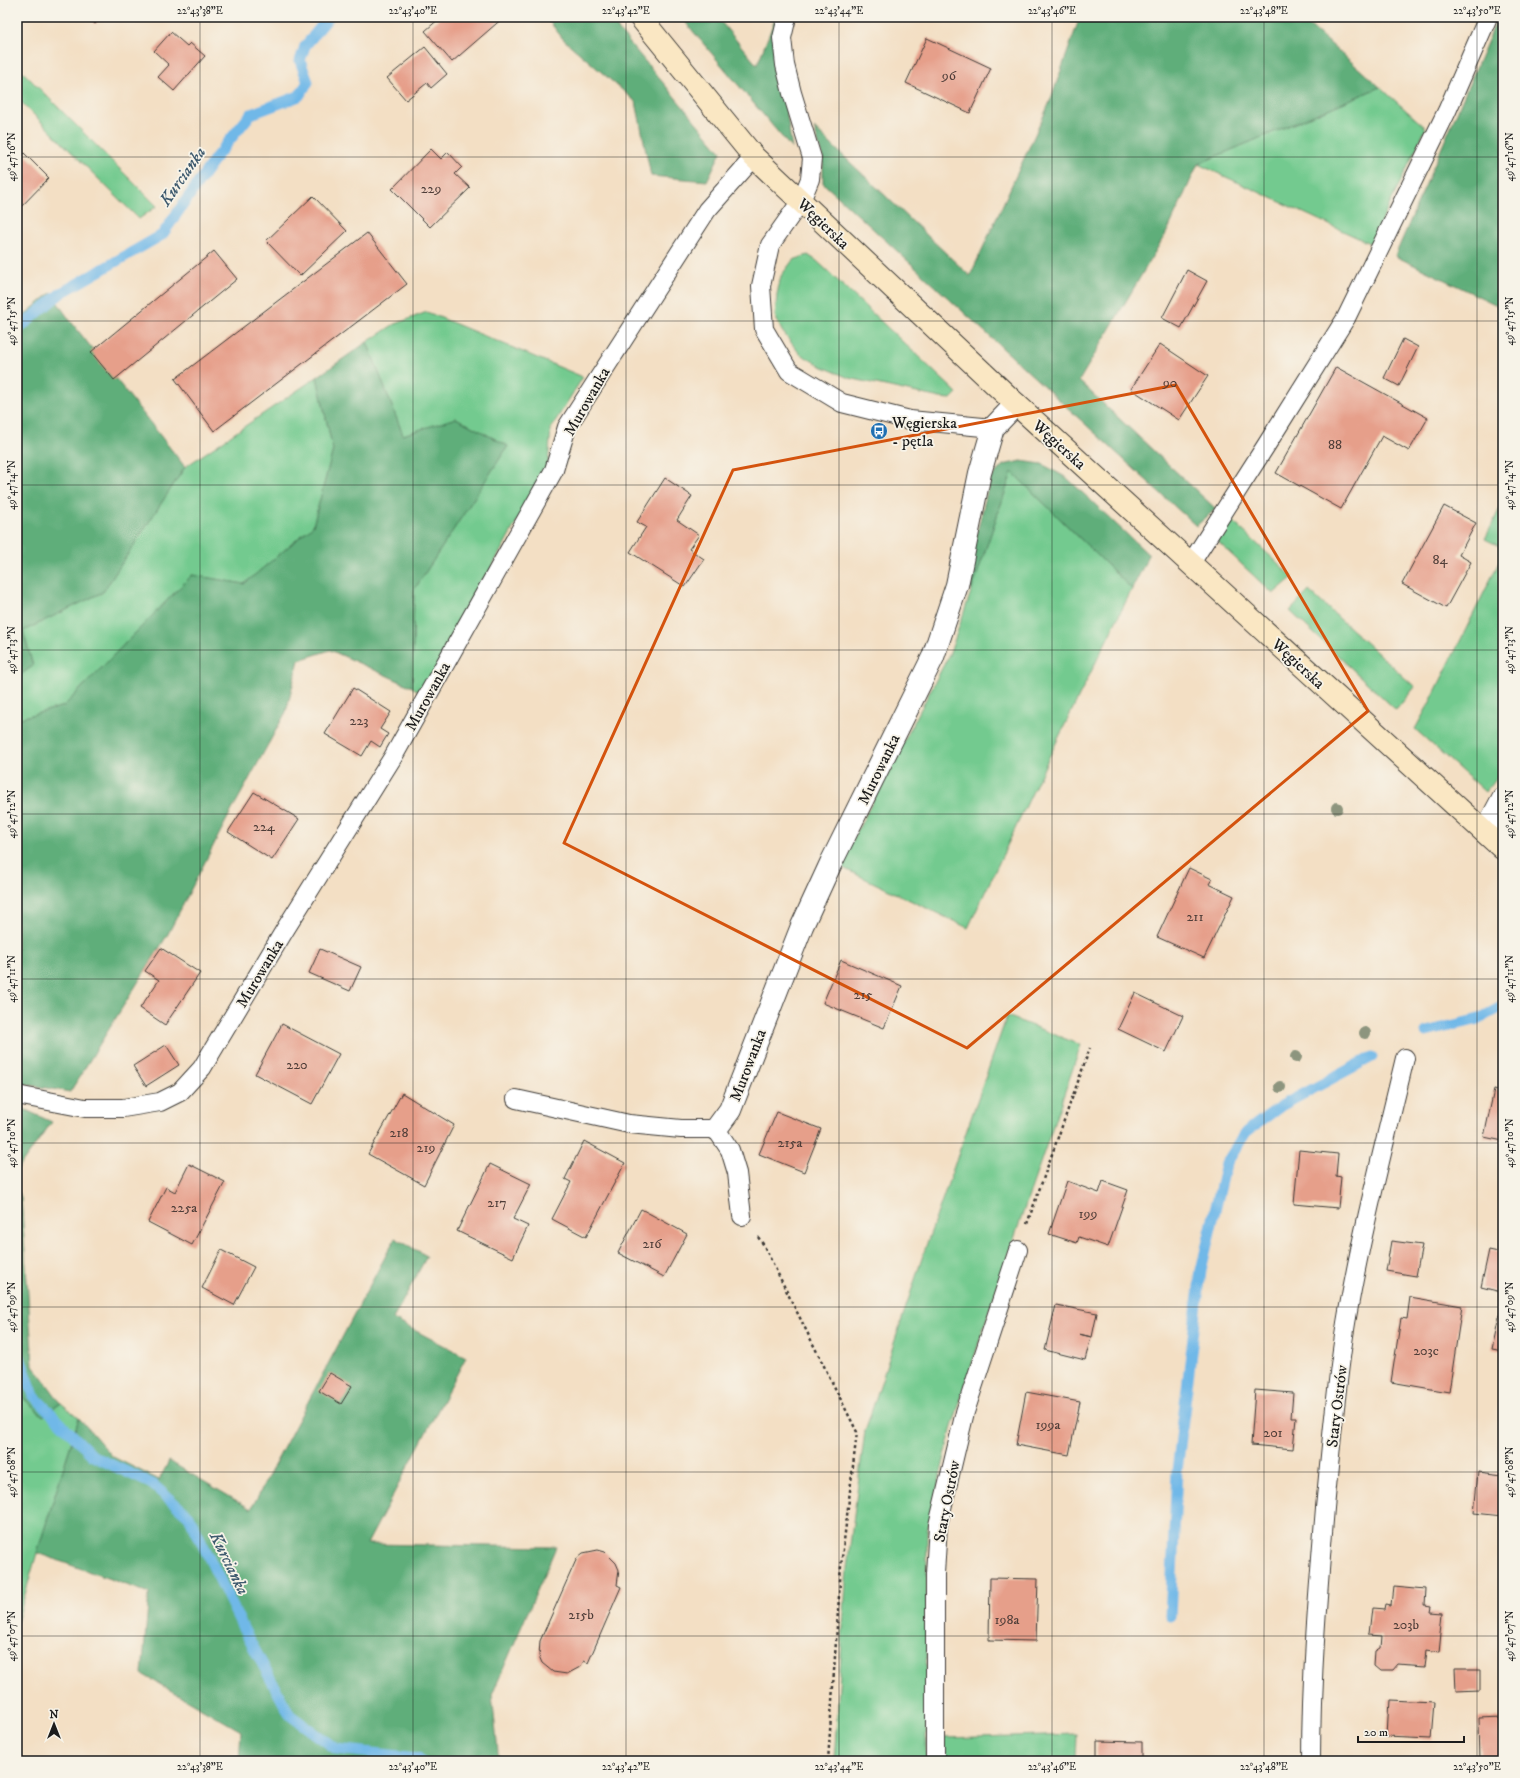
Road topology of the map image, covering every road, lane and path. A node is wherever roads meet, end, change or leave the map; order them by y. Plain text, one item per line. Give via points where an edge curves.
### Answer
1 (640, 17) edge
2 (786, 17) edge
3 (1488, 17) edge
4 (754, 157) junction
5 (801, 201) junction
6 (1016, 404) junction
7 (993, 428) junction
8 (1191, 563) junction
9 (1503, 798) edge
10 (1485, 832) junction
11 (1503, 849) edge
12 (1090, 1048) dead end
13 (1405, 1058) dead end
14 (17, 1094) edge
15 (516, 1099) dead end
16 (716, 1129) junction
17 (742, 1216) joint
18 (1018, 1250) joint
19 (828, 1761) edge
20 (935, 1761) edge
21 (1311, 1761) edge

1 - 4 main road, Węgierska
2 - 5 lane via 782,38 785,65 812,158 810,179
3 - 8 lane via 1447,111 1346,318
4 - 5 main road, Węgierska
4 - 14 lane, Murowanka via 707,210 567,427 554,470 397,750 202,1068 180,1092 160,1102 123,1108 85,1108
5 - 6 main road, Węgierska
5 - 7 lane via 770,245 760,286 764,329 789,371 842,403 910,420
6 - 7 street, Murowanka
6 - 8 main road, Węgierska
7 - 16 street, Murowanka via 980,473 957,585 933,657 802,926 730,1110
8 - 10 main road, Węgierska
9 - 10 street
10 - 11 main road, Węgierska
12 - 18 path
13 - 21 lane, Stary Ostrów via 1367,1213 1346,1324 1319,1576 1311,1695
15 - 16 lane via 629,1124 681,1129
16 - 17 lane via 730,1150 737,1173
17 - 19 path via 763,1244 857,1432 841,1566
18 - 20 lane, Stary Ostrów via 965,1412 938,1525 935,1574

